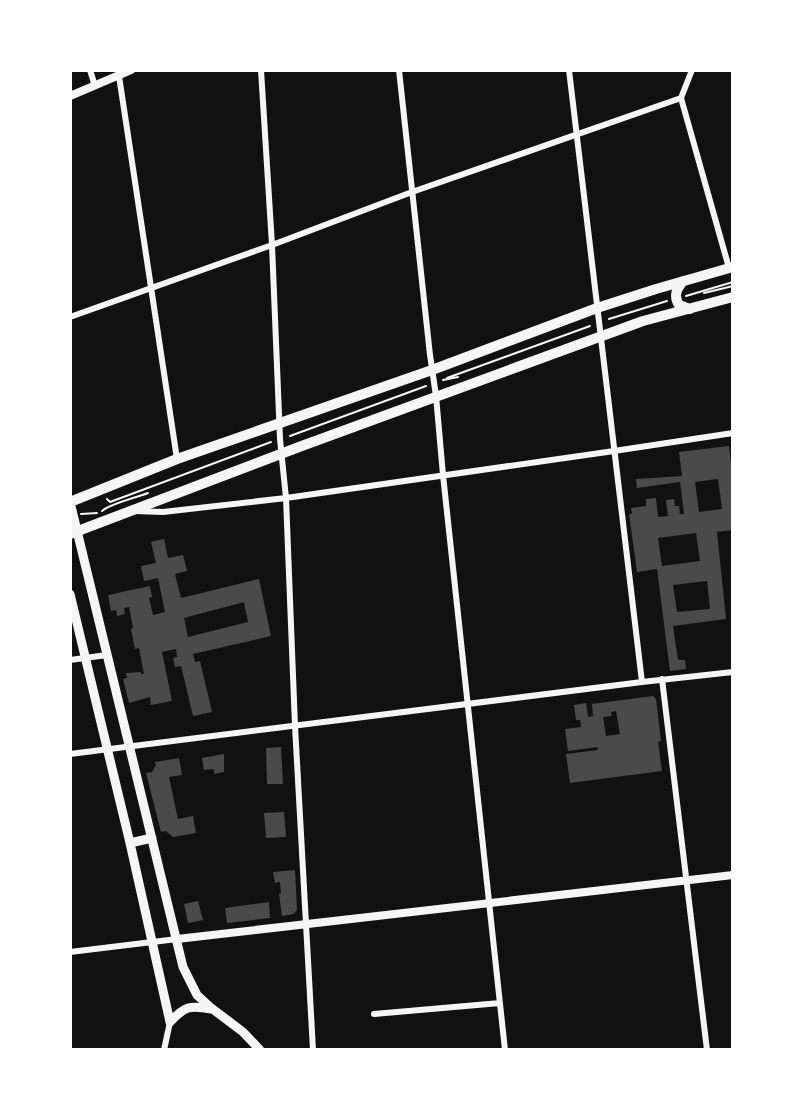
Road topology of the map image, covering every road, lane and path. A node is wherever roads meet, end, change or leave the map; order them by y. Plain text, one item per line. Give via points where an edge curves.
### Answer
1 (90, 70) edge
2 (131, 70) edge
3 (261, 70) edge
4 (399, 70) edge
5 (569, 70) edge
6 (692, 70) edge
7 (119, 76) junction
8 (95, 86) junction
9 (70, 96) edge
10 (681, 98) junction
11 (576, 135) junction
12 (412, 192) junction
13 (272, 245) junction
14 (731, 267) edge
15 (683, 281) junction
16 (733, 282) edge
17 (151, 288) junction
18 (676, 298) junction
19 (733, 298) edge
20 (597, 308) junction
21 (690, 309) junction
22 (70, 317) edge
23 (599, 323) junction
24 (599, 337) junction
25 (432, 370) junction
26 (435, 382) junction
27 (436, 396) junction
28 (280, 424) junction
29 (733, 433) edge
30 (280, 439) junction
31 (614, 452) junction
32 (282, 453) junction
33 (177, 459) junction
34 (443, 475) junction
35 (102, 497) dead end
36 (286, 498) junction
37 (70, 501) edge
38 (130, 511) junction
39 (74, 532) edge
40 (70, 594) edge
41 (107, 654) junction
42 (85, 659) junction
43 (70, 660) edge
44 (733, 672) edge
45 (662, 679) junction
46 (642, 682) junction
47 (468, 705) junction
48 (295, 726) junction
49 (131, 747) junction
50 (107, 750) junction
51 (70, 754) edge
52 (152, 838) junction
53 (130, 843) junction
54 (733, 875) edge
55 (688, 880) junction
56 (489, 903) junction
57 (307, 925) junction
58 (177, 939) junction
59 (152, 942) junction
60 (70, 952) edge
61 (500, 1003) junction
62 (216, 1010) junction
63 (374, 1014) dead end
64 (170, 1021) junction
65 (164, 1050) edge
66 (260, 1050) edge
67 (313, 1050) edge
68 (505, 1050) edge
69 (707, 1050) edge

1 - 8 street
2 - 7 street
3 - 13 street
4 - 12 street
5 - 11 street
6 - 10 street
7 - 8 street
7 - 17 street
8 - 9 street
10 - 11 street
10 - 14 street
11 - 12 street
11 - 20 street
12 - 13 street
12 - 25 street
13 - 17 street
13 - 28 street
14 - 15 main road
15 - 18 main road
15 - 20 main road
16 - 18 path
17 - 22 street
17 - 33 street
18 - 21 main road
18 - 23 path
19 - 21 main road
20 - 23 street
20 - 25 main road
21 - 24 main road
23 - 24 street
23 - 26 path
24 - 27 main road
24 - 31 street
25 - 26 street
25 - 28 main road
26 - 27 street
26 - 30 path
27 - 32 main road
27 - 34 street
28 - 30 street
28 - 33 main road
29 - 31 street
30 - 32 street
30 - 35 path via 110,502
31 - 34 street
31 - 46 street
32 - 36 street
32 - 38 main road
33 - 37 main road
34 - 36 street
34 - 47 street
36 - 38 street via 163,512
36 - 48 street
37 - 39 main road
38 - 39 main road
39 - 41 main road
40 - 42 main road
41 - 42 street
41 - 49 main road
42 - 43 street
42 - 50 main road
44 - 45 street
45 - 46 street
45 - 55 street
46 - 47 street
47 - 48 street
47 - 56 street
48 - 49 street
48 - 57 street
49 - 50 street
49 - 52 main road
50 - 51 street
50 - 53 main road
52 - 53 main road
52 - 58 main road
53 - 59 main road
54 - 55 street
55 - 56 street
55 - 69 street
56 - 57 street
56 - 61 street
57 - 58 street
57 - 67 street
58 - 59 street
58 - 62 main road via 183,967 197,995
59 - 60 street
59 - 64 main road
61 - 63 street
61 - 68 street
62 - 64 main road via 190,1007
62 - 66 main road
64 - 65 street

